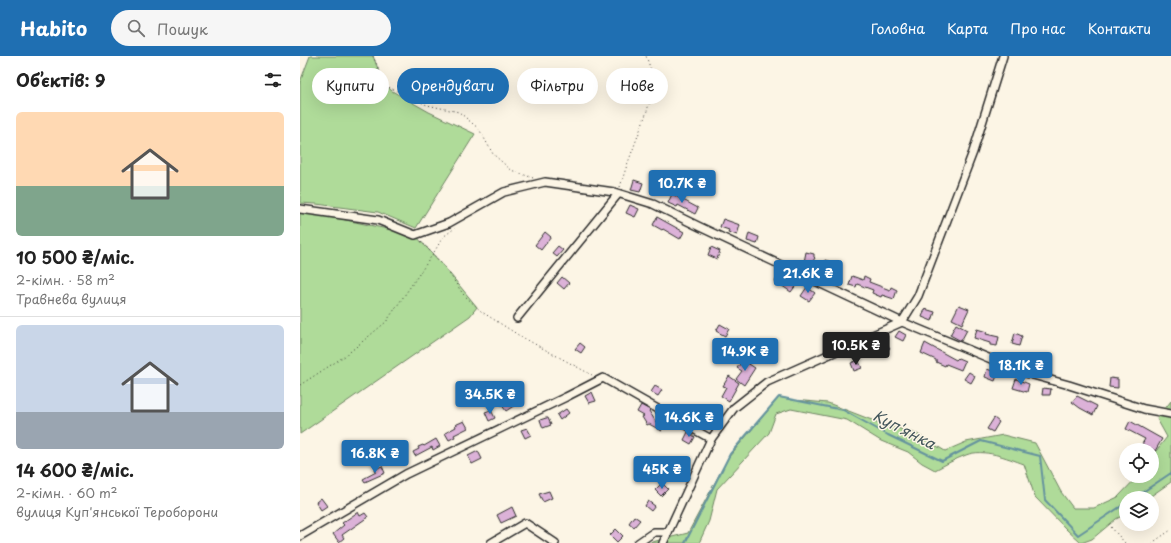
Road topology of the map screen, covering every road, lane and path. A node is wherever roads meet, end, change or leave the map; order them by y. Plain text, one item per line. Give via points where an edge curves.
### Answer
1 (373, 56) edge
2 (646, 56) edge
3 (1003, 56) edge
4 (545, 182) junction
5 (618, 194) junction
6 (300, 209) edge
7 (456, 228) dead end
8 (415, 235) junction
9 (433, 254) junction
10 (517, 318) dead end
11 (902, 322) junction
12 (603, 378) junction
13 (300, 385) edge
14 (1171, 414) edge
15 (711, 439) junction
16 (1111, 527) dead end
17 (1171, 530) edge
18 (668, 532) junction
19 (300, 536) edge
20 (491, 543) edge
21 (556, 543) edge
22 (638, 543) edge
23 (663, 543) edge
24 (1125, 543) edge
25 (1152, 543) edge

1 - 4 path via 386,86 427,105 459,112 479,128 493,154 511,170
2 - 5 path via 651,70 653,91
3 - 11 street via 973,152 918,296
4 - 5 street
4 - 8 street via 504,192 449,223
5 - 10 street
5 - 11 street via 653,204
6 - 8 street via 378,220
7 - 9 path via 443,237
8 - 9 path
9 - 12 path via 463,294 482,312 589,374
9 - 13 path via 386,322 345,356
11 - 14 street via 1022,372 1144,409
11 - 15 street via 767,382 734,408
12 - 15 street
12 - 19 street via 406,474
15 - 18 street
16 - 24 path
17 - 25 path
18 - 22 street via 654,532
18 - 23 street
20 - 21 street via 525,523

